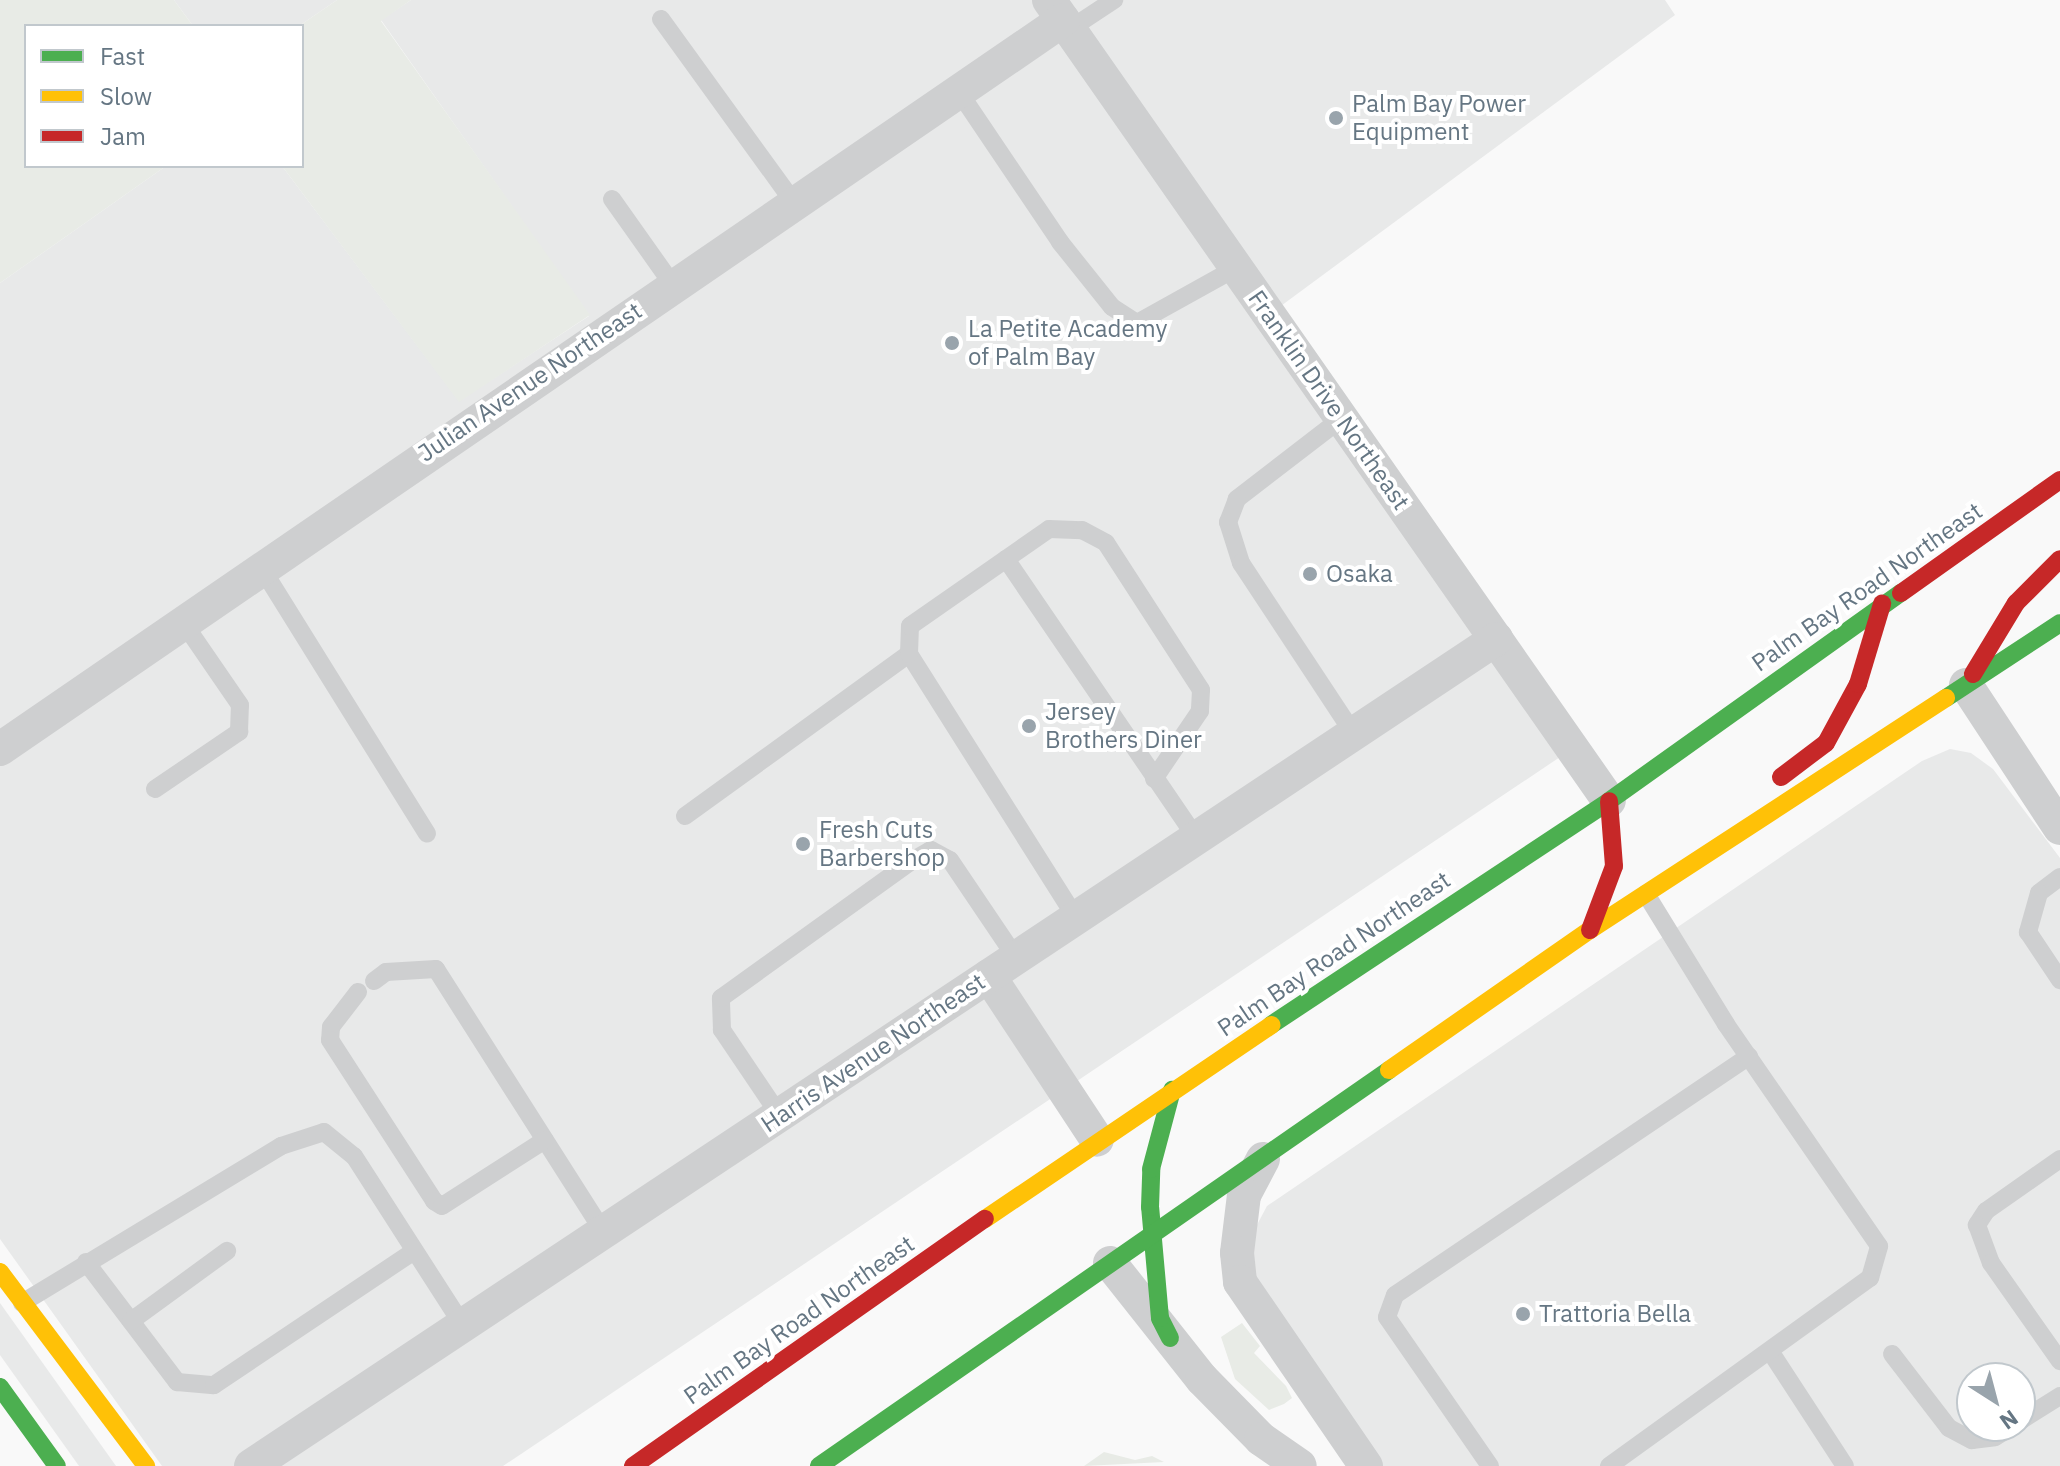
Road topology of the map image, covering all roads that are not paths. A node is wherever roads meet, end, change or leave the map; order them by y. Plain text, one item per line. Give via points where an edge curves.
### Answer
1 (1114, 0) edge
2 (1061, 17) edge
3 (661, 19) dead end
4 (959, 92) junction
5 (612, 199) dead end
6 (794, 203) junction
7 (1236, 268) junction
8 (673, 285) junction
9 (1342, 418) junction
10 (2060, 480) edge
11 (1006, 559) junction
12 (2060, 559) edge
13 (261, 567) junction
14 (1882, 604) junction
15 (183, 622) junction
16 (2060, 623) edge
17 (1496, 639) junction
18 (909, 654) junction
19 (1966, 685) junction
20 (1353, 733) junction
21 (0, 749) edge
22 (1154, 779) junction
23 (155, 789) dead end
24 (1609, 801) junction
25 (685, 816) dead end
26 (2060, 828) edge
27 (1743, 830) junction
28 (427, 834) dead end
29 (1196, 838) junction
30 (2060, 877) edge
31 (1646, 894) junction
32 (1076, 918) junction
33 (1590, 930) junction
34 (1002, 967) junction
35 (2060, 980) edge
36 (374, 981) dead end
37 (358, 992) dead end
38 (1749, 1056) junction
39 (1172, 1090) junction
40 (780, 1116) junction
41 (545, 1140) junction
42 (1097, 1140) junction
43 (1264, 1156) junction
44 (2060, 1159) edge
45 (1156, 1231) junction
46 (604, 1233) junction
47 (227, 1251) dead end
48 (414, 1251) junction
49 (86, 1262) junction
50 (1110, 1263) junction
51 (0, 1272) edge
52 (22, 1303) junction
53 (131, 1321) junction
54 (463, 1326) junction
55 (1170, 1338) junction
56 (1770, 1351) junction
57 (1892, 1354) dead end
58 (2060, 1361) edge
59 (0, 1387) edge
60 (2060, 1396) edge
61 (2036, 1411) edge
62 (1956, 1432) edge
63 (57, 1466) edge
64 (146, 1466) edge
65 (251, 1466) edge
66 (633, 1466) edge
67 (819, 1466) edge
68 (1300, 1466) edge
69 (1366, 1466) edge
70 (1490, 1466) edge
71 (1609, 1466) edge
72 (1845, 1466) edge

1 - 2 lane
2 - 4 street, Julian Avenue Northeast
2 - 7 street, Franklin Drive Northeast
3 - 6 lane
4 - 6 street, Julian Avenue Northeast
4 - 7 lane via 1060,242 1112,307 1137,323
5 - 8 lane
6 - 8 street, Julian Avenue Northeast
7 - 9 street, Franklin Drive Northeast
8 - 13 street, Julian Avenue Northeast
9 - 17 street, Franklin Drive Northeast
9 - 20 lane via 1237,499 1228,522 1241,563
10 - 14 main road, Palm Bay Road Northeast
11 - 18 lane via 910,626
11 - 22 lane
11 - 22 lane via 1049,529 1082,530 1106,543 1201,690 1200,711
12 - 19 main road via 2016,603
13 - 15 street, Julian Avenue Northeast
13 - 28 lane
14 - 24 main road, Palm Bay Road Northeast
14 - 27 main road via 1858,684 1826,743 1778,779
15 - 21 street, Julian Avenue Northeast
15 - 23 lane via 240,705 239,732
16 - 19 main road
17 - 20 street, Harris Avenue Northeast
17 - 24 street, Franklin Drive Northeast
18 - 25 lane
18 - 32 lane
19 - 26 street
19 - 27 main road
20 - 29 street, Harris Avenue Northeast
22 - 29 lane
24 - 33 main road via 1614,866
24 - 39 main road, Palm Bay Road Northeast
27 - 31 main road
29 - 32 street, Harris Avenue Northeast
30 - 35 lane via 2039,893 2028,932
31 - 33 main road
31 - 38 lane
32 - 34 street, Harris Avenue Northeast
33 - 43 main road
34 - 40 street, Harris Avenue Northeast
34 - 40 lane via 950,860 931,850 910,862 721,998 722,1030
34 - 42 street
36 - 41 lane via 386,972 436,969
37 - 41 lane via 331,1027 330,1040 434,1201 442,1206
38 - 56 lane via 1879,1246 1870,1278
38 - 70 lane via 1395,1295 1387,1317
39 - 42 main road, Palm Bay Road Northeast
39 - 45 main road via 1151,1169 1150,1207
40 - 46 street, Harris Avenue Northeast
41 - 46 lane
42 - 66 main road, Palm Bay Road Northeast
43 - 45 main road
43 - 69 street via 1244,1195 1237,1253 1240,1282
44 - 58 lane via 1986,1211 1977,1225 1991,1263
45 - 50 main road
45 - 55 main road via 1160,1318
46 - 54 street, Harris Avenue Northeast
47 - 53 lane
48 - 49 lane via 354,1156 324,1132 281,1146
48 - 53 lane via 214,1385 177,1382
48 - 54 lane
49 - 52 lane
49 - 53 lane
50 - 55 street
50 - 67 main road
51 - 52 main road
52 - 64 main road
54 - 65 street, Harris Avenue Northeast
55 - 68 street via 1261,1439
56 - 71 lane
56 - 72 lane
57 - 62 lane
59 - 63 main road
60 - 61 lane

